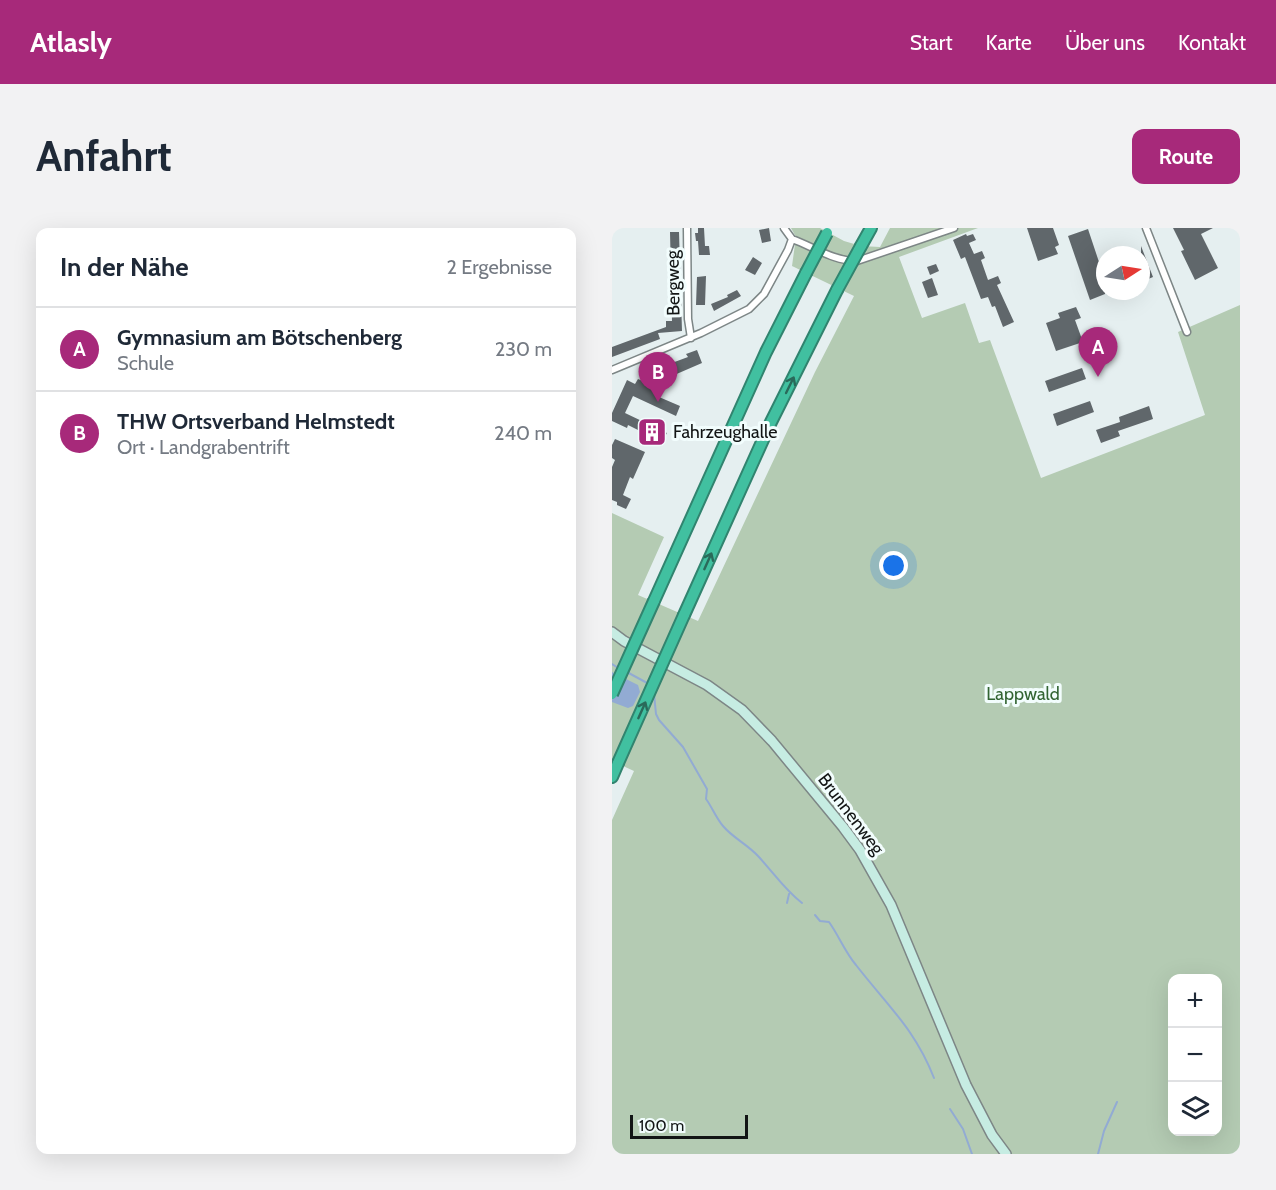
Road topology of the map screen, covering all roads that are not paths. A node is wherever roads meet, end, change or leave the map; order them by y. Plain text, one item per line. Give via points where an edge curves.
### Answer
1 (687, 228) edge
2 (784, 228) edge
3 (871, 228) edge
4 (954, 228) edge
5 (1146, 228) edge
6 (828, 230) edge
7 (792, 239) junction
8 (1187, 332) dead end
9 (691, 338) junction
10 (612, 370) edge
11 (612, 632) edge
12 (612, 694) edge
13 (612, 777) edge
14 (1006, 1154) edge

1 - 9 street, Bergweg
2 - 7 street
13 -> 3 highway, bridge via 766,433
4 - 7 street via 857,261 836,258
5 - 8 street
6 - 12 highway, bridge via 766,352
7 - 9 street via 758,302
9 - 10 street
11 - 14 main road, Brunnenweg via 707,685 742,710 843,827 891,905 970,1094

